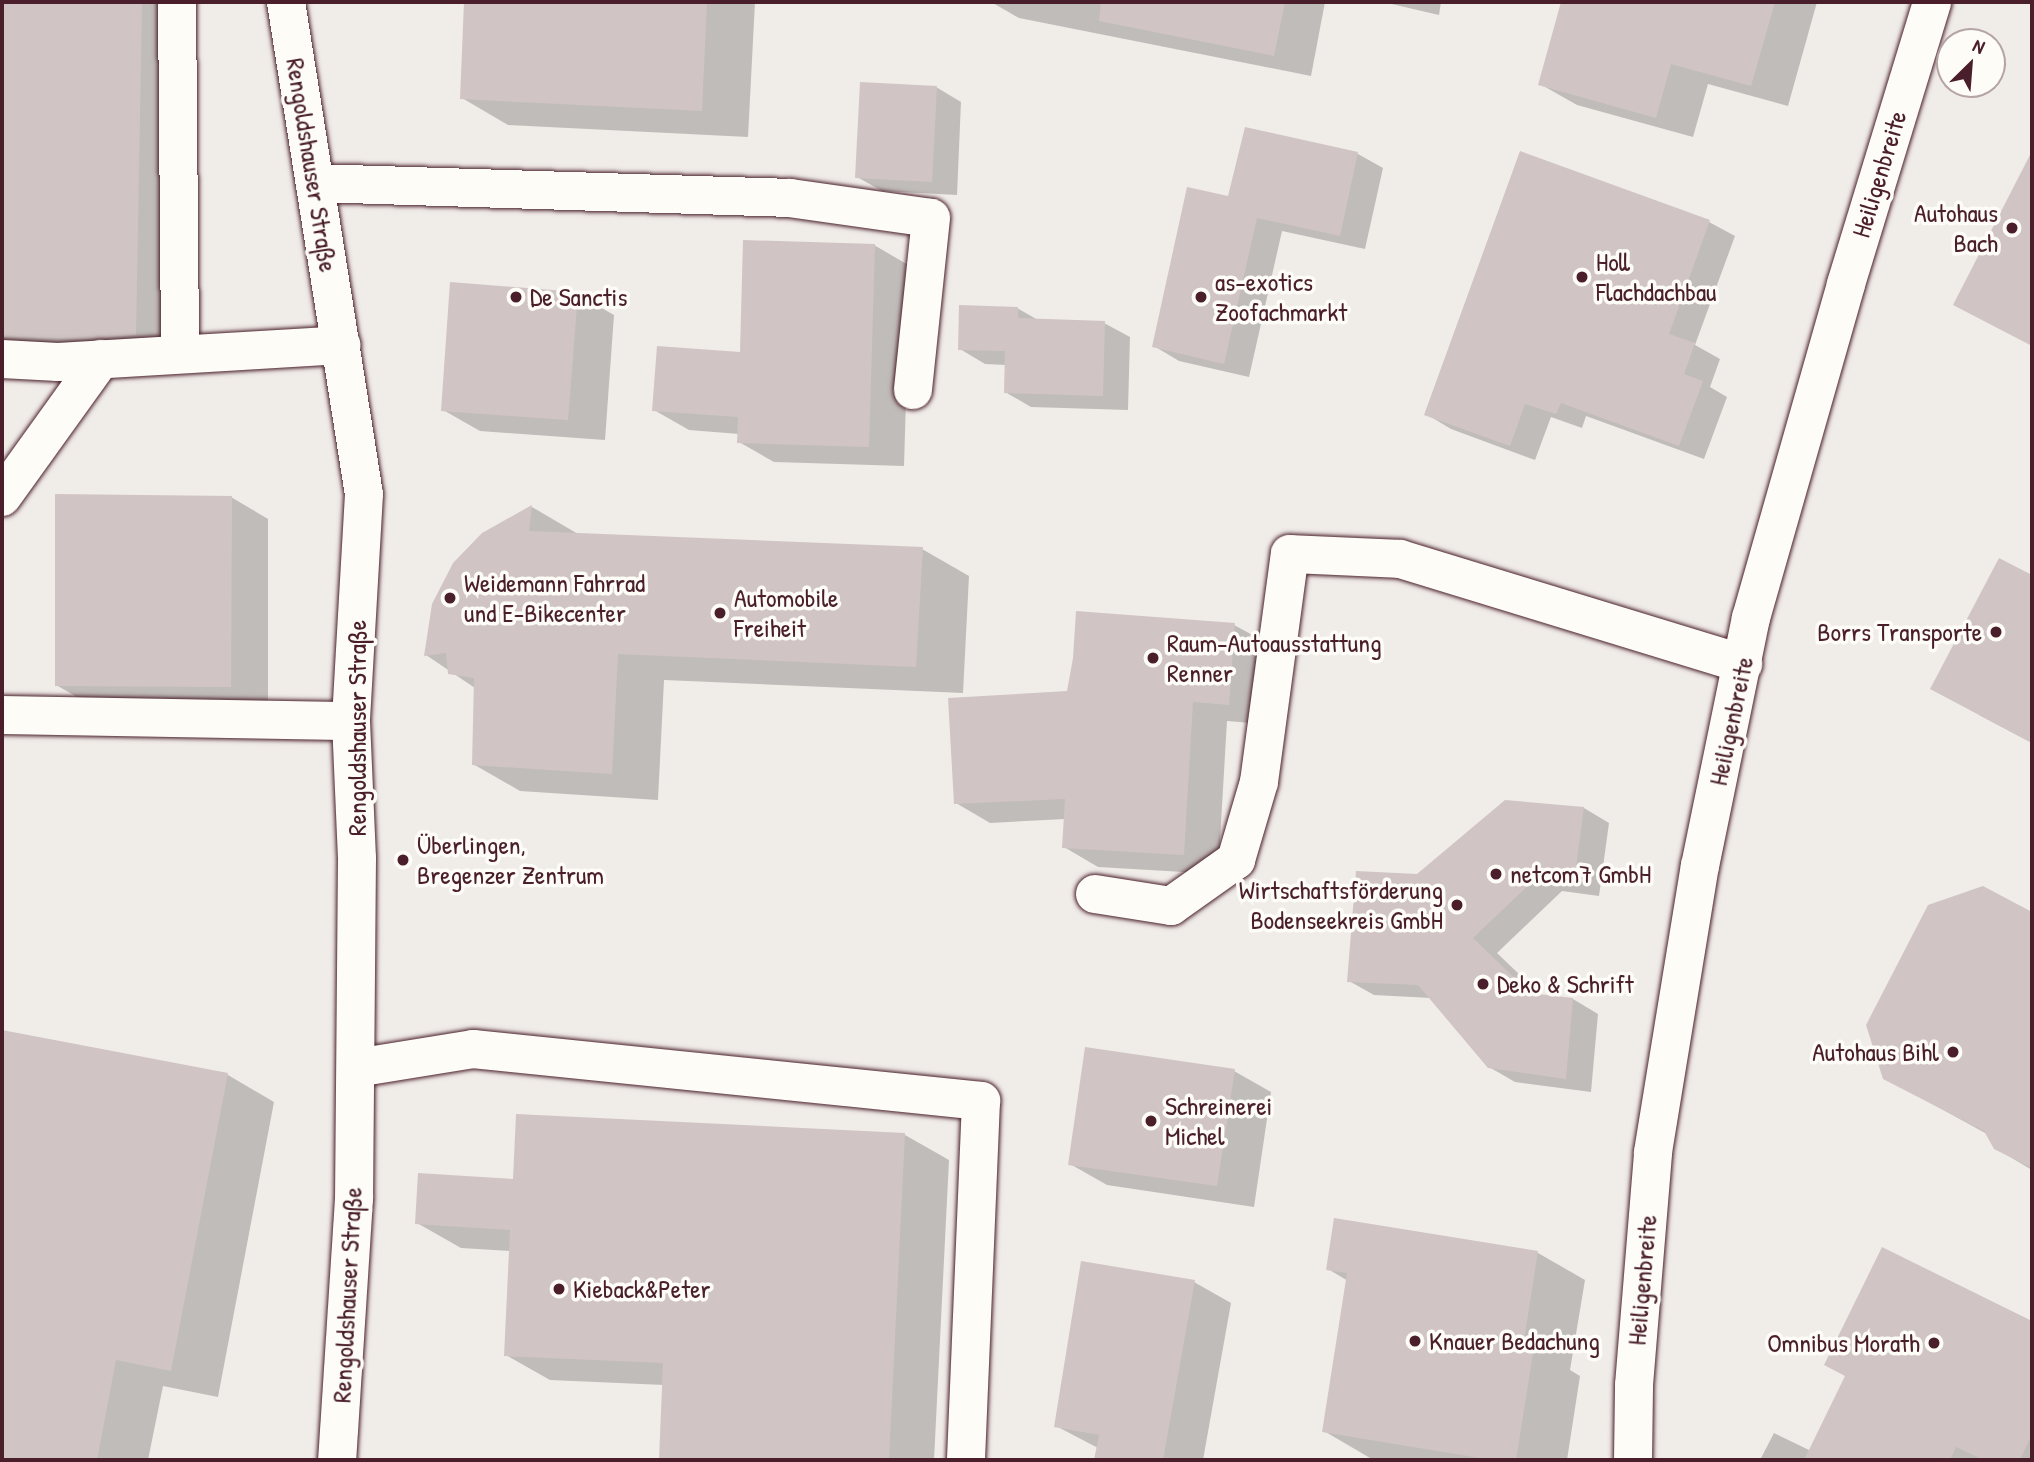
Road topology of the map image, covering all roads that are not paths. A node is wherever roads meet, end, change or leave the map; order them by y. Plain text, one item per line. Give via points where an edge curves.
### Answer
1 (177, 2) edge
2 (286, 2) edge
3 (1932, 2) edge
4 (315, 183) junction
5 (341, 345) junction
6 (180, 355) junction
7 (2, 359) edge
8 (101, 359) junction
9 (913, 390) dead end
10 (2, 497) edge
11 (1744, 664) junction
12 (2, 715) edge
13 (352, 721) junction
14 (1095, 894) dead end
15 (356, 1068) junction
16 (337, 1460) edge
17 (966, 1460) edge
18 (1633, 1460) edge

1 - 6 street
2 - 4 street, Rengoldshauser Straße
3 - 11 street, Heiligenbreite via 1751,618
4 - 5 street, Rengoldshauser Straße
4 - 9 street via 790,198 931,218
5 - 6 street
5 - 13 street, Rengoldshauser Straße via 364,494
6 - 8 street
7 - 8 street
8 - 10 street
11 - 14 street via 1400,559 1290,554 1259,782 1236,860 1171,906
11 - 18 street, Heiligenbreite via 1700,866 1653,1152 1634,1385
12 - 13 street
13 - 15 street, Rengoldshauser Straße
15 - 16 street, Rengoldshauser Straße via 354,1199
15 - 17 street via 472,1049 981,1101

